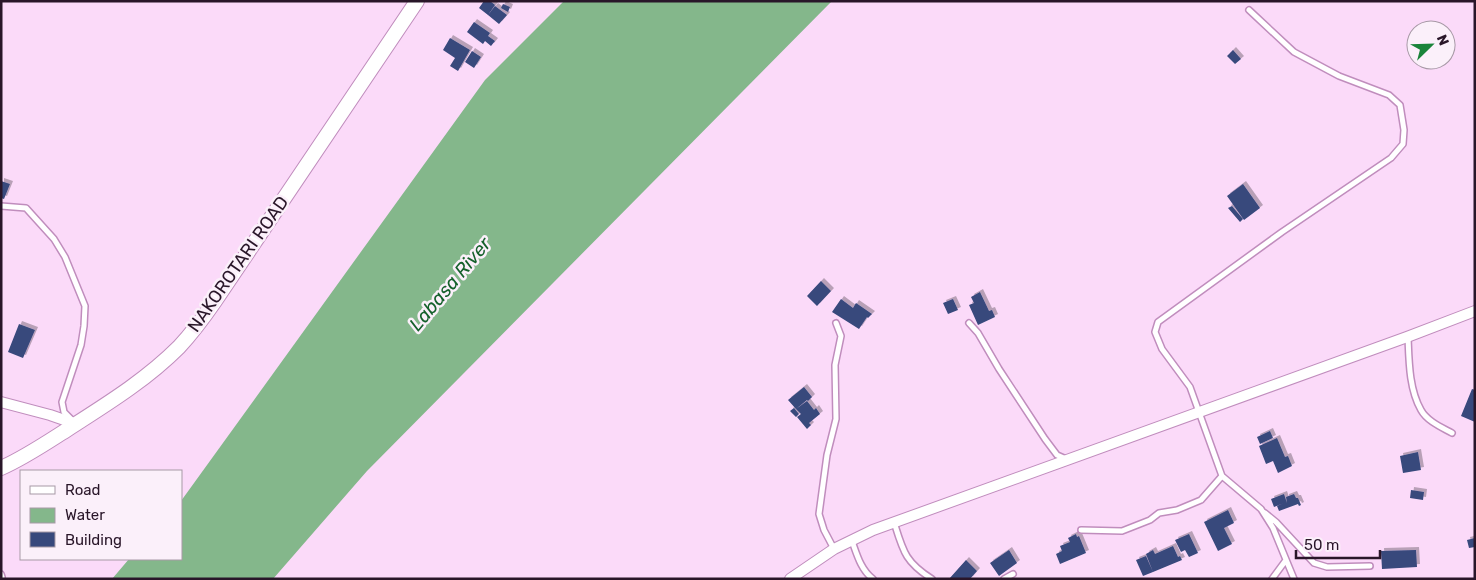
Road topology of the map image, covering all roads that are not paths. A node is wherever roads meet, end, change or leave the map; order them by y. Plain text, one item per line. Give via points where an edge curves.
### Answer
1 (417, 1) edge
2 (1249, 10) dead end
3 (1, 206) edge
4 (1475, 311) edge
5 (836, 323) dead end
6 (969, 323) dead end
7 (1408, 337) junction
8 (1, 402) edge
9 (1198, 412) junction
10 (76, 424) junction
11 (1452, 433) dead end
12 (1067, 460) junction
13 (1, 468) edge
14 (1222, 476) junction
15 (1261, 509) junction
16 (894, 522) junction
17 (1081, 530) dead end
18 (852, 540) junction
19 (834, 550) junction
20 (1286, 560) junction
21 (1370, 566) dead end
22 (1013, 574) dead end
23 (790, 579) edge
24 (873, 579) edge
25 (932, 579) edge
26 (1004, 579) edge
27 (1272, 579) edge
28 (1294, 579) edge

1 - 10 street, NAKOROTARI ROAD via 198,324 153,370
2 - 9 lane via 1294,52 1339,76 1389,95 1400,106 1403,144 1391,158 1158,322 1154,332 1162,349 1190,387
3 - 10 lane via 26,208 54,239 74,276 85,306 81,345 62,402 64,412
4 - 7 street
5 - 19 lane via 841,336 835,365 836,419 827,455 820,514
6 - 12 lane via 1045,439 1057,455
7 - 9 street
7 - 11 lane via 1413,386 1421,411
8 - 10 street
9 - 12 street
9 - 14 lane
10 - 13 street, NAKOROTARI ROAD
12 - 16 street
14 - 15 lane
14 - 17 lane via 1201,500 1177,510 1159,513 1122,531
15 - 20 lane
15 - 21 lane via 1314,563 1327,567
16 - 18 street
16 - 25 lane via 905,556
18 - 19 street
18 - 24 lane via 866,573
19 - 23 street
20 - 27 lane
20 - 28 lane
22 - 26 lane

